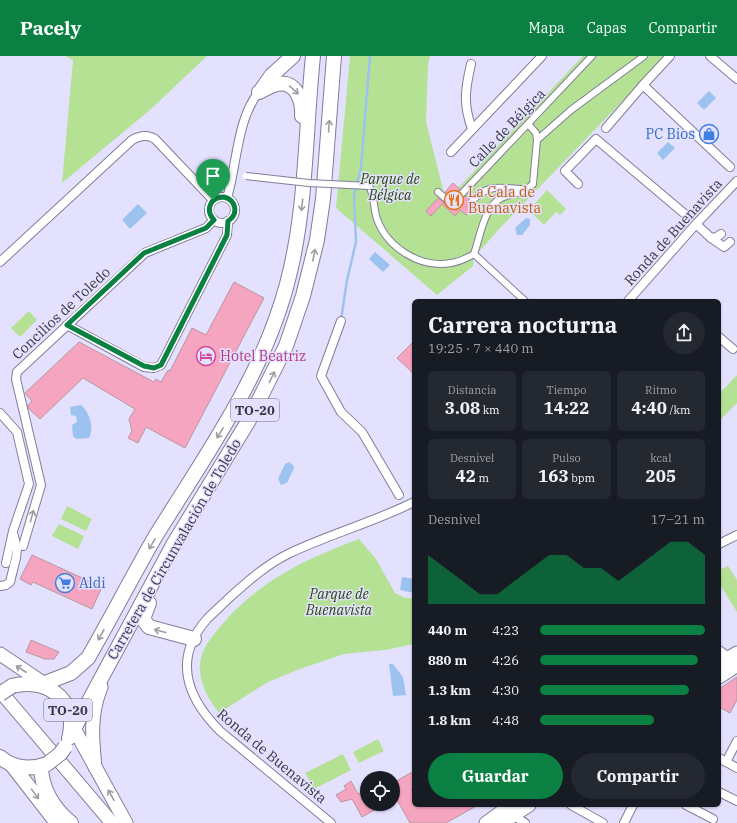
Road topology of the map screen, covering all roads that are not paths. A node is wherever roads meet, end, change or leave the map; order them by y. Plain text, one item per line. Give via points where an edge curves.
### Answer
1 (293, 56) edge
2 (313, 56) edge
3 (334, 56) edge
4 (542, 56) edge
5 (592, 56) edge
6 (644, 56) edge
7 (670, 56) edge
8 (710, 56) edge
9 (470, 64) dead end
10 (737, 79) edge
11 (643, 85) junction
12 (259, 92) junction
13 (528, 124) junction
14 (606, 128) dead end
15 (472, 129) junction
16 (537, 140) junction
17 (451, 152) dead end
18 (305, 166) junction
19 (730, 167) dead end
20 (246, 176) dead end
21 (737, 181) edge
22 (578, 184) dead end
23 (529, 189) junction
24 (438, 192) dead end
25 (227, 198) junction
26 (213, 200) junction
27 (472, 201) dead end
28 (686, 216) dead end
29 (214, 220) junction
30 (228, 221) junction
31 (696, 224) junction
32 (721, 234) dead end
33 (711, 238) junction
34 (730, 242) dead end
35 (474, 254) junction
36 (0, 262) edge
37 (523, 299) edge
38 (630, 299) edge
39 (341, 321) dead end
40 (67, 325) junction
41 (721, 339) edge
42 (733, 349) dead end
43 (0, 413) edge
44 (399, 495) dead end
45 (412, 503) edge
46 (186, 523) junction
47 (12, 531) junction
48 (737, 535) edge
49 (721, 543) edge
50 (23, 546) dead end
51 (3, 565) edge
52 (13, 569) junction
53 (0, 586) edge
54 (131, 624) junction
55 (194, 638) junction
56 (2, 654) edge
57 (729, 659) edge
58 (721, 673) edge
59 (43, 685) junction
60 (4, 690) edge
61 (70, 734) junction
62 (737, 741) edge
63 (0, 757) edge
64 (723, 760) edge
65 (12, 765) junction
66 (44, 765) junction
67 (95, 767) junction
68 (737, 768) edge
69 (721, 793) edge
70 (737, 801) edge
71 (522, 807) edge
72 (632, 807) edge
73 (690, 807) edge
74 (583, 809) edge
75 (512, 810) edge
76 (713, 819) dead end
77 (57, 823) edge
78 (72, 823) edge
79 (112, 823) edge
80 (126, 823) edge
81 (331, 823) edge
82 (486, 823) edge
83 (502, 823) edge
84 (525, 823) edge
85 (603, 823) edge
86 (624, 823) edge

1 - 12 highway via 271,76
2 - 18 highway, Carretera de Circunvalación de Toledo / TO-20
46 -> 3 highway, Carretera de Circunvalación de Toledo / TO-20 via 259,403 295,323 310,269 322,206
4 - 15 street
5 - 13 street, Calle de Bélgica
6 - 16 street
7 - 11 street
8 - 10 street
9 - 15 street via 466,86 466,110
11 - 14 street
11 - 19 street
12 -> 18 highway via 280,83 298,92 301,99
12 - 25 street via 243,124
13 - 16 street via 536,133
13 - 24 street, Calle de Bélgica via 452,204
15 - 17 street
16 - 23 street via 535,180
18 -> 59 highway, Carretera de Circunvalación de Toledo / TO-20 via 300,220 286,286 269,339 245,390 155,538 88,658 71,673
20 - 35 street, bridge via 369,186 374,195 377,218 390,242 400,250 425,262 439,264 452,263
21 - 31 street, Ronda de Buenavista
22 - 28 street via 565,171 596,139
23 - 27 street via 491,188 482,191
23 - 35 street via 500,199 491,208
25 - 26 street
25 - 30 street via 234,203 235,211 232,219
26 - 29 street via 209,208
26 - 36 street via 155,138 137,137
29 - 30 street via 221,223
29 - 40 street, Concilios de Toledo via 206,228 144,253
30 - 40 street via 227,235 161,365 154,368 144,366
31 - 33 street
31 - 38 street, Ronda de Buenavista
32 - 33 street via 717,238
33 - 34 street via 724,247
35 - 37 street
39 - 44 street via 321,376 341,412 362,432
50 -> 40 street, Concilios de Toledo via 41,486 16,379 17,372
41 - 42 street
43 - 47 street via 17,432 29,484
45 - 55 street, Ronda de Buenavista via 280,559 250,579 207,619
46 - 54 highway, Carretera de Circunvalación de Toledo / TO-20
55 -> 46 highway via 154,629 145,624 143,619 184,539
47 - 51 street via 10,549
47 - 52 street via 17,549
48 - 49 street
51 - 52 street via 10,564
52 - 53 street via 10,582
54 - 61 highway, Carretera de Circunvalación de Toledo / TO-20
54 - 67 main road via 94,708 92,728
55 - 81 street, Ronda de Buenavista via 187,675 192,693 203,712 220,731
59 -> 56 main road
57 - 58 main road
59 - 60 highway, Carretera de Circunvalación de Toledo / TO-20 via 21,683
59 - 61 highway, TO-20 via 55,692 64,702 69,714
60 - 79 main road
61 - 66 highway, Carretera de Circunvalación de Toledo / TO-20, bridge via 54,760
61 - 67 main road
62 - 64 street
63 - 65 highway
64 - 68 street
65 - 66 highway via 27,768
65 -> 77 highway
66 - 78 highway via 41,776 46,792 60,812
80 -> 67 main road
69 - 70 street
71 - 75 main road
72 - 86 street
73 - 76 street
74 - 85 street
75 - 82 main road
75 - 83 main road
75 - 84 street

